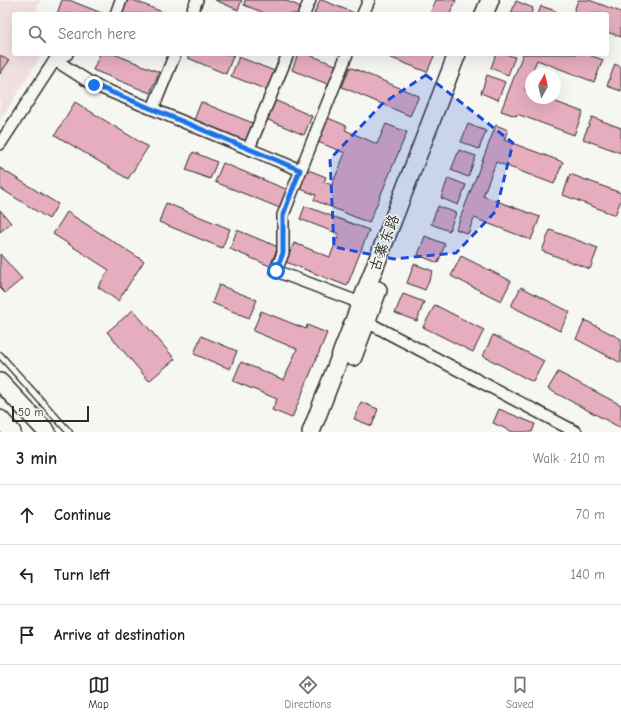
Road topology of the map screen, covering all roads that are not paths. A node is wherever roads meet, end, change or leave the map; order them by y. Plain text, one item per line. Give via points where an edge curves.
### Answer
1 (121, 0) edge
2 (197, 0) edge
3 (310, 0) edge
4 (369, 0) edge
5 (478, 0) edge
6 (490, 0) edge
7 (117, 12) edge
8 (192, 12) edge
9 (305, 12) edge
10 (364, 12) edge
11 (473, 12) edge
12 (485, 12) edge
13 (63, 56) edge
14 (174, 56) edge
15 (287, 56) edge
16 (346, 56) edge
17 (456, 56) edge
18 (468, 56) edge
19 (55, 60) junction
20 (153, 108) junction
21 (0, 144) edge
22 (249, 148) junction
23 (300, 170) junction
24 (367, 311) junction
25 (0, 355) edge
26 (0, 382) edge
27 (0, 419) edge
28 (12, 432) edge
29 (47, 432) edge
30 (69, 432) edge
31 (311, 432) edge
32 (324, 432) edge
33 (576, 432) edge

1 - 7 street
2 - 8 street
3 - 9 street
4 - 10 street
5 - 11 main road
6 - 12 main road
13 - 19 street
14 - 20 street
15 - 22 street
16 - 23 street
17 - 24 main road, 古寨东路
18 - 24 main road, 古寨东路
19 - 20 street via 94,85
19 - 21 street
20 - 22 street
22 - 23 street
23 - 24 street via 283,215 283,253 276,271
24 - 31 main road, 古寨东路
24 - 32 main road, 古寨东路
24 - 33 street
25 - 30 lane
26 - 29 main road
27 - 28 main road

